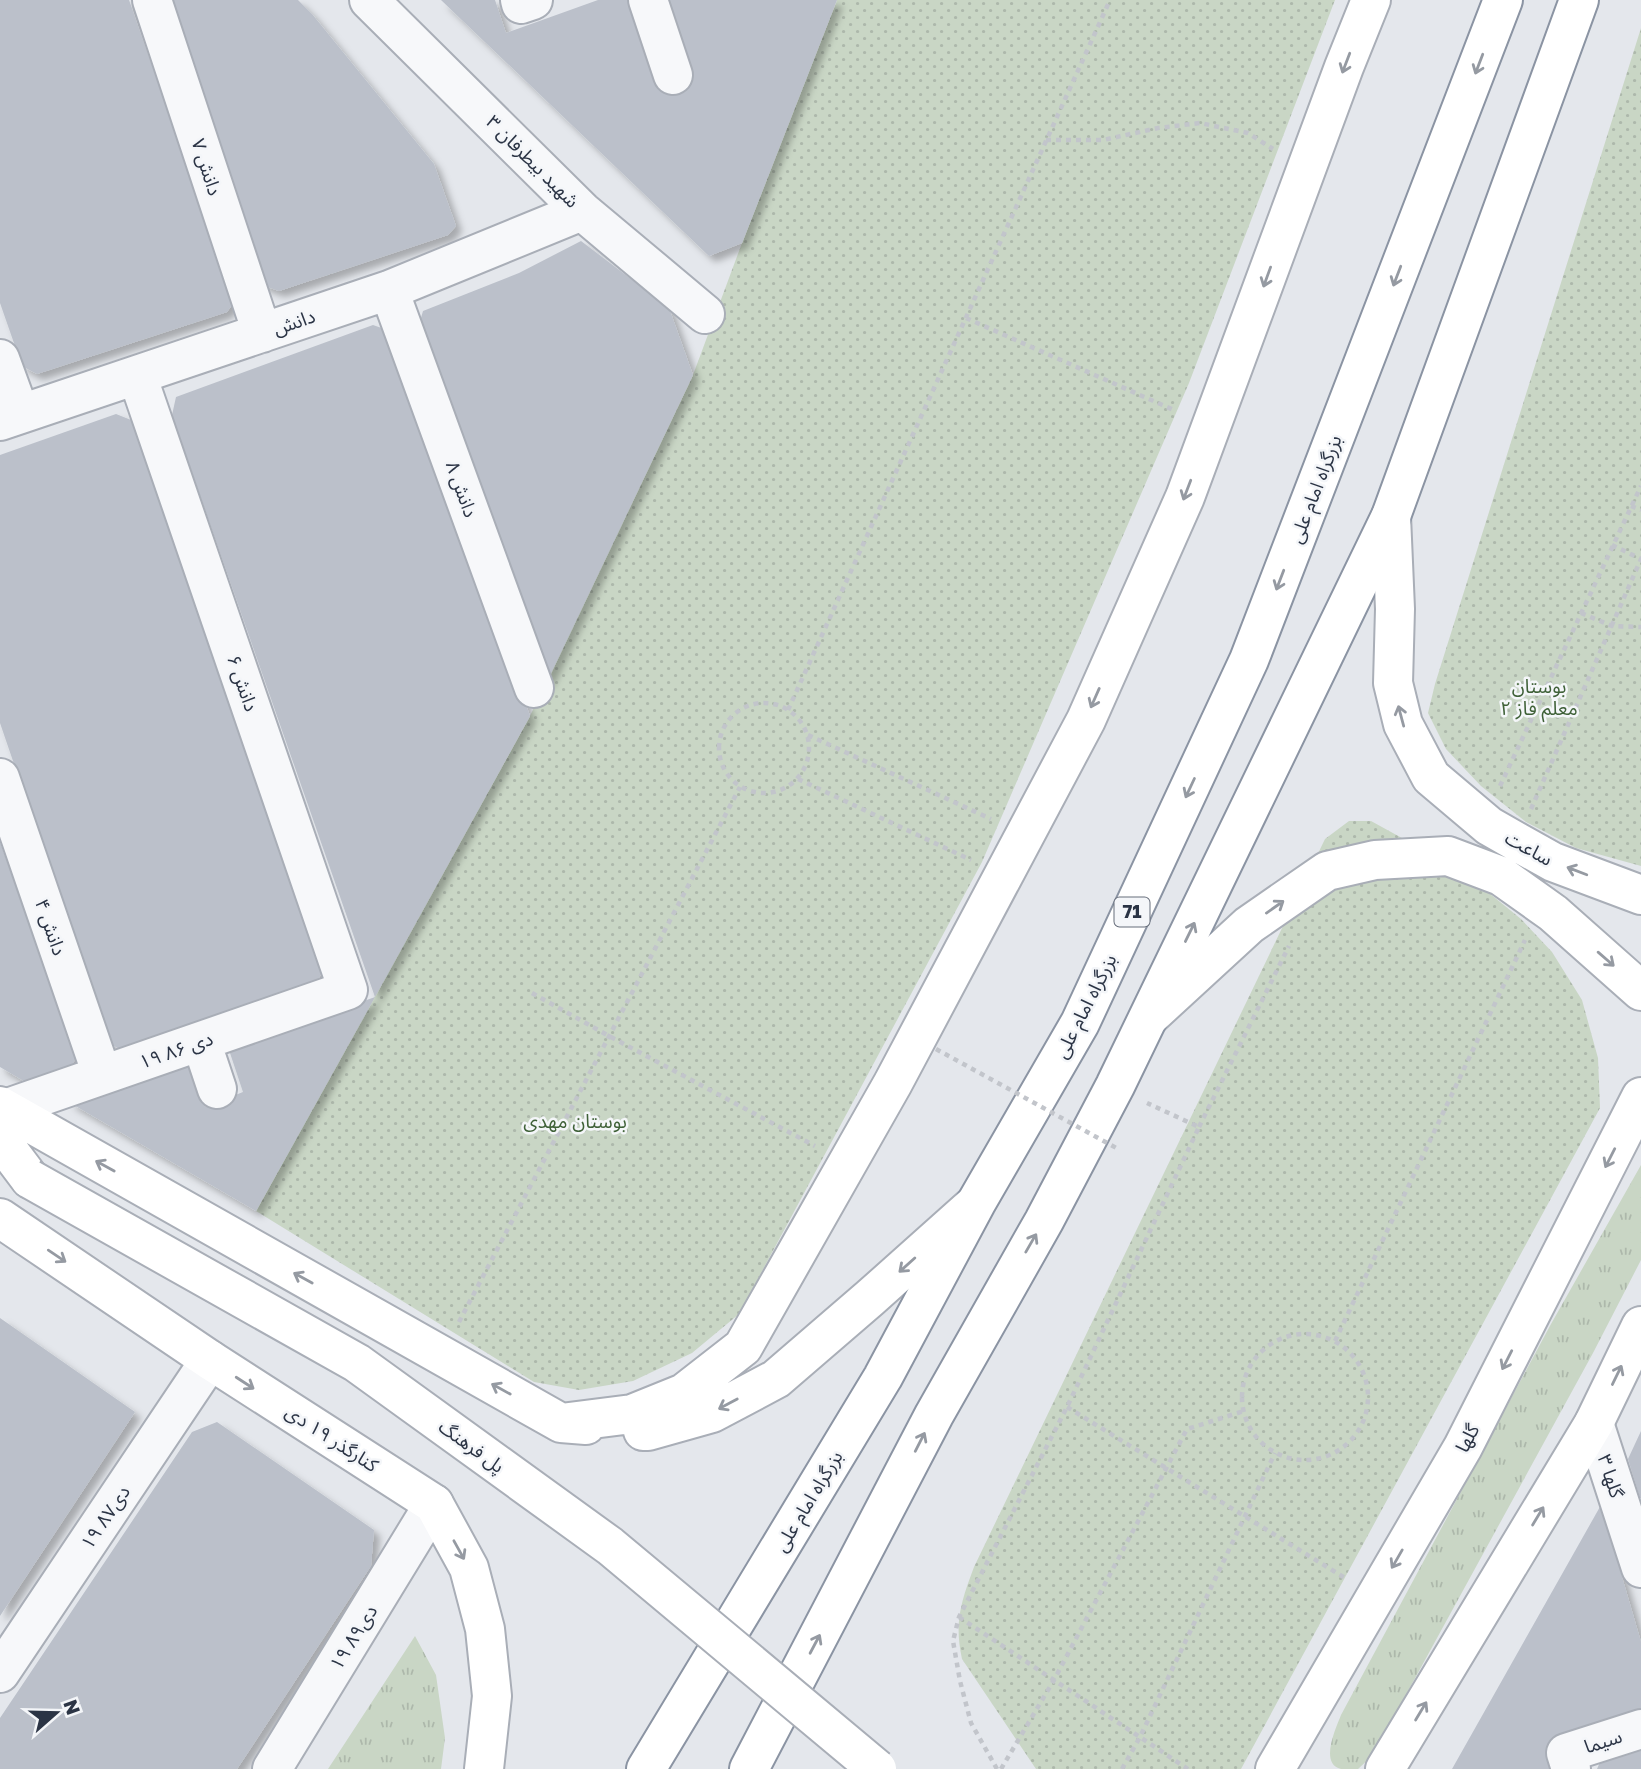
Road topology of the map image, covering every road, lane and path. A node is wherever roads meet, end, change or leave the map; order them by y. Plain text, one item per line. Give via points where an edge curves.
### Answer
1 (152, 0) edge
2 (369, 0) edge
3 (648, 0) edge
4 (1110, 0) edge
5 (1371, 0) edge
6 (1503, 0) edge
7 (1579, 0) edge
8 (673, 75) dead end
9 (1046, 140) junction
10 (1306, 170) junction
11 (582, 211) junction
12 (389, 290) junction
13 (705, 314) dead end
14 (965, 318) junction
15 (262, 333) junction
16 (0, 359) edge
17 (137, 375) junction
18 (10, 418) edge
19 (1212, 426) junction
20 (1641, 486) edge
21 (1631, 506) junction
22 (1641, 510) edge
23 (1391, 516) junction
24 (1612, 545) junction
25 (1641, 559) edge
26 (1581, 613) junction
27 (1612, 626) junction
28 (1641, 627) edge
29 (534, 688) dead end
30 (788, 710) junction
31 (807, 734) junction
32 (798, 779) junction
33 (2, 787) edge
34 (740, 787) junction
35 (1483, 821) junction
36 (1025, 834) junction
37 (1517, 842) junction
38 (1003, 875) junction
39 (1641, 895) edge
40 (1541, 905) junction
41 (1290, 944) dead end
42 (348, 990) joint
43 (1641, 991) edge
44 (533, 993) dead end
45 (1150, 1016) junction
46 (609, 1036) junction
47 (201, 1041) junction
48 (936, 1049) dead end
49 (102, 1075) junction
50 (217, 1088) dead end
51 (1641, 1097) edge
52 (1139, 1100) dead end
53 (2, 1118) edge
54 (1199, 1127) junction
55 (1120, 1150) dead end
56 (848, 1163) junction
57 (15, 1174) edge
58 (976, 1203) junction
59 (0, 1218) edge
60 (1641, 1326) edge
61 (1335, 1341) junction
62 (441, 1356) junction
63 (210, 1360) junction
64 (1067, 1407) junction
65 (1244, 1411) junction
66 (561, 1423) junction
67 (1594, 1423) junction
68 (1275, 1453) junction
69 (1166, 1468) junction
70 (434, 1504) junction
71 (1245, 1517) junction
72 (1641, 1568) edge
73 (1375, 1597) junction
74 (959, 1617) junction
75 (0, 1673) edge
76 (1054, 1680) junction
77 (694, 1689) junction
78 (1641, 1729) edge
79 (1140, 1737) junction
80 (1568, 1761) edge
81 (751, 1767) edge
82 (272, 1769) edge
83 (484, 1769) edge
84 (625, 1769) edge
85 (646, 1769) edge
86 (877, 1769) edge
87 (999, 1769) edge
88 (1122, 1769) edge
89 (1188, 1769) edge
90 (1275, 1769) edge
91 (1385, 1769) edge

1 - 15 street, دانش ۷
2 - 11 street, شهید بیطرفان ۳
3 - 8 street
4 - 9 path
5 -> 10 main road
6 -> 58 main road, بزرگراه امام علی / 71 via 1249,660 1080,1023
7 - 23 main road
9 - 10 path via 1103,140 1200,123 1248,133
9 - 14 path
10 -> 19 main road
11 - 12 street, دانش
11 - 13 street, شهید بیطرفان ۳
12 - 15 street, دانش
12 - 29 street, دانش ۸
14 - 19 path
14 - 30 path
15 - 17 street, دانش
16 - 18 street
17 - 18 street, دانش
17 - 42 street, ۶ دانش
19 -> 36 main road via 1086,720
20 - 21 path
21 - 22 path
21 - 24 path
35 -> 23 main road, ساعت via 1431,777 1403,724 1394,683
45 -> 23 main road
24 - 25 path
24 - 26 path
25 - 27 path
26 - 27 path
26 - 35 path
27 - 28 path
27 - 37 path
30 - 31 path
30 - 34 path via 758,703 743,708 726,724 719,746 721,762
31 - 32 path via 806,765
31 - 36 path
32 - 34 path via 770,793
32 - 38 path
33 - 49 street, دانش ۴
34 - 46 path
35 - 37 main road, ساعت
36 - 38 main road
39 -> 37 main road, ساعت via 1553,862
38 - 56 main road
40 -> 43 main road, ساعت
45 -> 40 main road, ساعت via 1249,925 1326,871 1376,860 1448,856 1501,876
40 - 61 path
41 - 54 path
42 - 47 street, ۱۹ دی ۸۶
44 - 46 path
81 -> 45 main road via 934,1415 1044,1221
46 - 56 path
46 - 62 path
47 - 49 street, ۱۹ دی ۸۶
47 - 50 street
48 - 55 path, bridge
49 - 53 street, ۱۹ دی ۸۶
51 -> 73 main road, گلها via 1463,1447
52 - 54 path
53 - 57 main road
62 -> 53 main road
54 - 64 path
56 - 66 main road via 743,1348 684,1393 632,1414
57 - 86 main road, پل فرهنگ, bridge via 357,1363 610,1546
58 -> 66 main road via 776,1379 712,1413 648,1432
58 - 77 main road, بزرگراه امام علی / 71 via 883,1377
59 -> 63 main road, کنارگذر ۱۹ دی
67 -> 60 main road
61 - 65 path via 1300,1334 1267,1347 1246,1376
61 - 68 path via 1361,1366 1367,1384 1365,1419 1356,1435 1328,1457 1293,1460
66 -> 62 main road
63 -> 70 main road, کنارگذر ۱۹ دی
63 - 75 street, ۱۹ دی۸۷
64 - 69 path
64 - 74 path
65 - 68 path via 1261,1443
65 - 69 path via 1187,1429
67 - 72 street, گلها ۳
91 -> 67 main road
68 - 71 path
69 - 71 path
69 - 76 path
70 - 82 street, ۱۹ دی۸۹
70 -> 83 main road, کنارگذر ۱۹ دی via 469,1568 485,1629 492,1696
71 - 73 path
71 - 79 path
73 - 90 main road, گلها
74 - 76 path
74 - 87 path via 953,1641 971,1723
76 - 79 path
76 - 87 path
77 - 84 main road
77 - 85 main road, بزرگراه امام علی / 71
78 - 80 street, سیما
79 - 88 path
79 - 89 path

